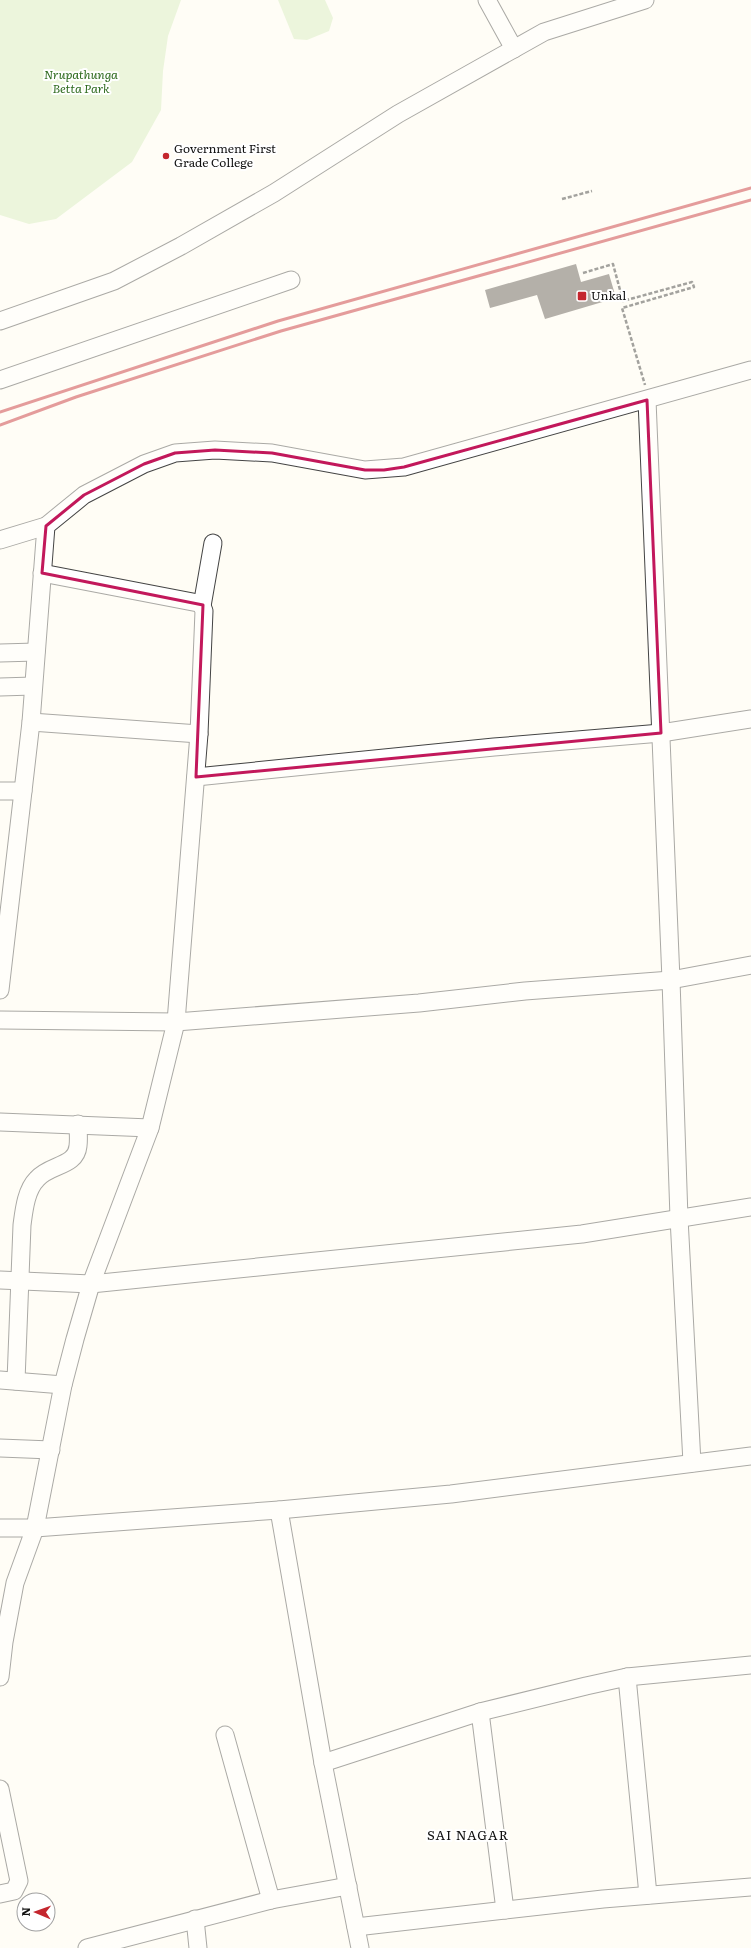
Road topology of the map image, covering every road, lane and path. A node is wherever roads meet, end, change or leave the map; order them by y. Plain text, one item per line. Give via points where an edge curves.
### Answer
1 (487, 0) edge
2 (645, 0) edge
3 (514, 49) junction
4 (592, 191) dead end
5 (562, 199) dead end
6 (583, 273) dead end
7 (291, 280) dead end
8 (0, 321) edge
9 (751, 370) edge
10 (0, 380) edge
11 (648, 400) junction
12 (46, 526) junction
13 (0, 540) edge
14 (213, 543) dead end
15 (42, 574) junction
16 (202, 606) junction
17 (36, 652) junction
18 (0, 653) edge
19 (33, 686) junction
20 (0, 687) edge
21 (751, 719) edge
22 (31, 722) junction
23 (661, 733) junction
24 (200, 734) junction
25 (196, 777) junction
26 (0, 791) edge
27 (23, 791) junction
28 (1, 959) edge
29 (751, 965) edge
30 (672, 980) junction
31 (0, 990) edge
32 (0, 1020) edge
33 (176, 1022) junction
34 (0, 1122) edge
35 (78, 1124) junction
36 (150, 1128) junction
37 (751, 1207) edge
38 (678, 1218) junction
39 (0, 1280) edge
40 (19, 1281) junction
41 (92, 1284) junction
42 (8, 1380) edge
43 (64, 1385) junction
44 (0, 1448) edge
45 (51, 1450) junction
46 (751, 1456) edge
47 (692, 1463) junction
48 (279, 1510) junction
49 (0, 1528) edge
50 (35, 1528) junction
51 (751, 1665) edge
52 (0, 1677) edge
53 (627, 1678) junction
54 (480, 1712) junction
55 (225, 1735) dead end
56 (323, 1763) junction
57 (0, 1790) edge
58 (348, 1886) junction
59 (751, 1887) edge
60 (0, 1894) edge
61 (648, 1895) junction
62 (271, 1900) junction
63 (505, 1910) junction
64 (195, 1919) junction
65 (356, 1927) junction
66 (87, 1948) edge
67 (198, 1948) edge
68 (360, 1948) edge

1 - 3 street
2 - 3 street via 544,32
3 - 8 street via 398,114 274,193 181,246 114,281
4 - 5 path
6 - 11 path via 613,264 623,301 692,282 694,287 622,308
7 - 10 street
9 - 11 street
11 - 12 street via 404,467 384,470 365,470 272,453 215,450 176,453 144,464 84,495
11 - 23 street
12 - 13 street
12 - 15 street
14 - 16 street
15 - 16 street via 198,603
15 - 17 street
16 - 24 street via 204,611
17 - 18 street
17 - 19 street
19 - 20 street
19 - 22 street
21 - 23 street
22 - 24 street
22 - 27 street
23 - 25 street
23 - 30 street
24 - 25 street
25 - 33 street
26 - 27 street
27 - 28 street
28 - 31 street
29 - 30 street
30 - 33 street
30 - 38 street
32 - 33 street
33 - 36 street
34 - 35 street
35 - 36 street
35 - 40 street via 78,1147 75,1157 65,1164 46,1170 31,1188 22,1225
36 - 41 street
37 - 38 street
38 - 41 street via 582,1234
38 - 47 street
39 - 40 street
40 - 41 street
40 - 42 street
41 - 43 street
42 - 43 street
43 - 45 street
44 - 45 street
45 - 50 street
46 - 47 street
47 - 48 street via 452,1494
48 - 50 street
48 - 56 street
49 - 50 street
50 - 52 street via 15,1583
51 - 53 street
53 - 54 street
53 - 61 street
54 - 56 street
54 - 63 street
55 - 62 street
56 - 58 street
57 - 60 street via 19,1881 14,1891
58 - 62 street
58 - 65 street
59 - 61 street
61 - 63 street
62 - 64 street
63 - 65 street
64 - 66 street
64 - 67 street
65 - 68 street

